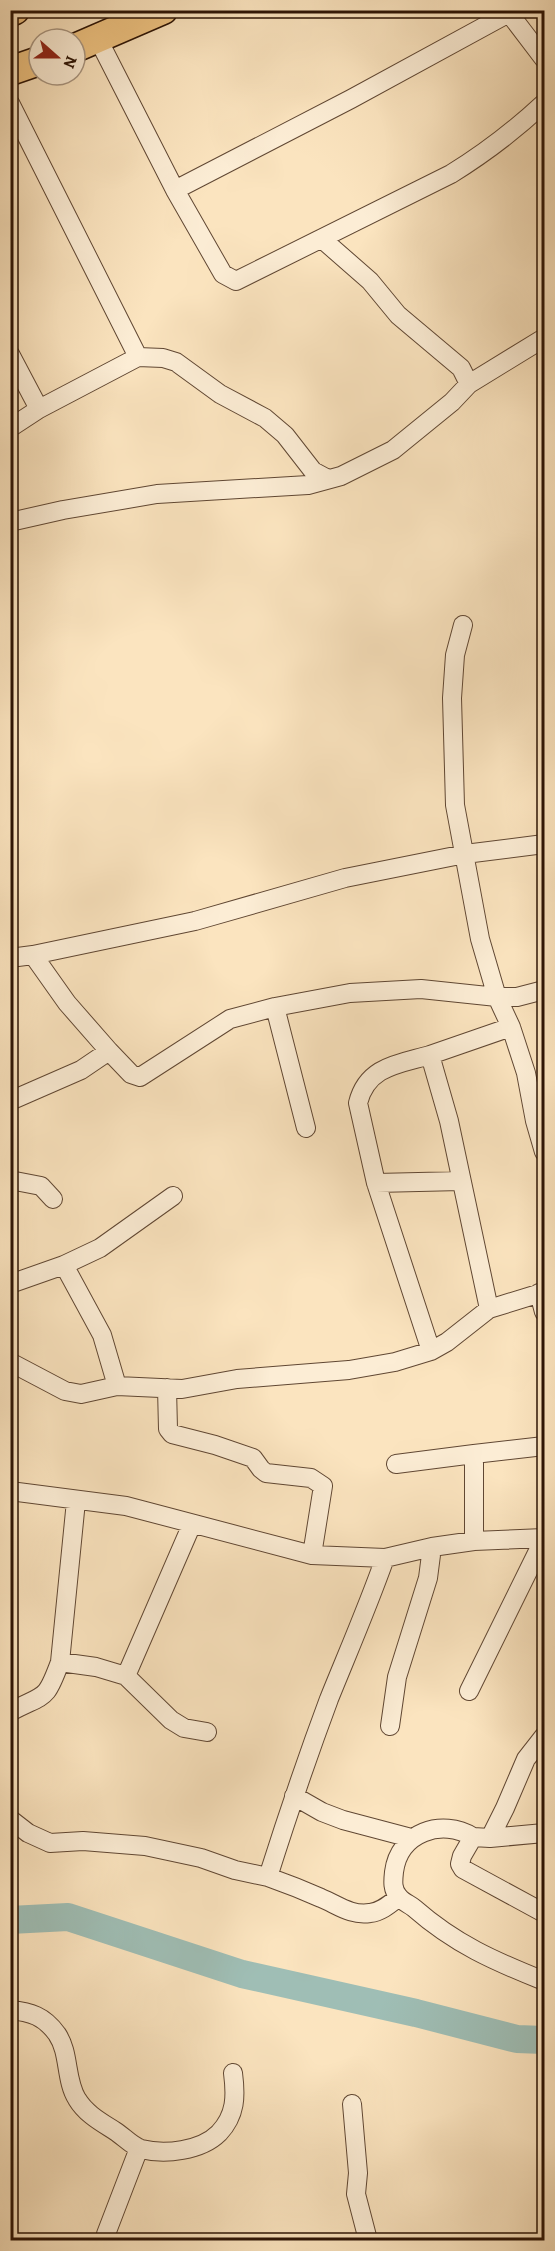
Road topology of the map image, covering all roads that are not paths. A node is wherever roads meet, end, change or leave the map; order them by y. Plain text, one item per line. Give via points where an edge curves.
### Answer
1 (15, 10) edge
2 (163, 10) edge
3 (10, 12) edge
4 (508, 12) edge
5 (87, 44) edge
6 (87, 46) edge
7 (544, 59) edge
8 (27, 65) edge
9 (10, 71) edge
10 (10, 103) edge
11 (544, 103) edge
12 (176, 190) junction
13 (321, 239) junction
14 (544, 338) edge
15 (10, 354) edge
16 (138, 357) junction
17 (469, 384) junction
18 (39, 409) junction
19 (10, 428) edge
20 (326, 478) junction
21 (10, 522) edge
22 (463, 625) dead end
23 (544, 844) edge
24 (465, 855) junction
25 (33, 955) junction
26 (10, 958) edge
27 (544, 990) edge
28 (497, 997) junction
29 (275, 1007) junction
30 (511, 1027) junction
31 (109, 1051) junction
32 (430, 1055) junction
33 (10, 1101) edge
34 (540, 1120) edge
35 (306, 1128) dead end
36 (544, 1152) edge
37 (10, 1180) edge
38 (462, 1181) junction
39 (376, 1183) junction
40 (173, 1196) dead end
41 (53, 1199) dead end
42 (64, 1265) junction
43 (10, 1284) edge
44 (542, 1292) edge
45 (489, 1309) junction
46 (544, 1312) edge
47 (431, 1351) junction
48 (10, 1362) edge
49 (117, 1386) junction
50 (167, 1388) junction
51 (544, 1446) edge
52 (474, 1454) junction
53 (396, 1464) dead end
54 (10, 1491) edge
55 (76, 1501) junction
56 (192, 1524) junction
57 (474, 1540) junction
58 (539, 1542) edge
59 (432, 1547) junction
60 (312, 1555) junction
61 (385, 1558) junction
62 (60, 1662) junction
63 (126, 1676) junction
64 (469, 1691) dead end
65 (10, 1712) edge
66 (390, 1726) dead end
67 (207, 1732) dead end
68 (544, 1736) edge
69 (294, 1796) junction
70 (10, 1819) edge
71 (544, 1833) edge
72 (411, 1838) junction
73 (482, 1838) junction
74 (267, 1877) junction
75 (399, 1898) junction
76 (544, 1913) edge
77 (544, 1981) edge
78 (10, 2010) edge
79 (233, 2073) dead end
80 (352, 2103) dead end
81 (139, 2148) junction
82 (106, 2241) edge
83 (368, 2241) edge

1 - 3 main road
2 - 5 main road
4 - 7 street
4 - 12 street
6 - 12 street
8 - 9 main road
10 - 16 street
11 - 13 street via 510,134 451,174
12 - 13 street via 229,279 244,278
13 - 17 street via 370,281 398,315 460,368
14 - 17 street
15 - 18 street
16 - 18 street
16 - 20 street via 176,362 220,394 265,418 285,435 313,471
17 - 20 street via 393,450 341,476
18 - 19 street
20 - 21 street via 308,485 157,494
22 - 24 street via 455,656 452,698 455,805
23 - 24 street
24 - 25 street via 345,878 195,921
24 - 28 street via 480,939
25 - 26 street
25 - 31 street via 67,1003
27 - 28 street
28 - 29 street via 421,989 350,993
28 - 30 street
29 - 31 street via 230,1019 140,1077 131,1074
29 - 35 street
30 - 32 street
30 - 34 street
31 - 33 street via 81,1070
32 - 38 street
32 - 39 street via 380,1070 361,1092 358,1102
34 - 36 street
37 - 41 street via 41,1186
38 - 39 street
38 - 45 street
39 - 47 street
40 - 42 street via 100,1248
42 - 43 street
42 - 49 street via 102,1335
44 - 45 street
44 - 46 street
45 - 47 street
47 - 50 street via 349,1370
48 - 49 street via 65,1391 81,1394
49 - 50 street
50 - 60 street via 168,1428 172,1434 253,1458 266,1473 311,1478 323,1486
51 - 52 street
52 - 53 street
52 - 57 street
54 - 55 street
55 - 56 street via 126,1506
55 - 62 street
56 - 60 street
56 - 63 street
57 - 58 street
57 - 59 street
58 - 64 street
59 - 61 street
59 - 66 street via 428,1578 397,1677
60 - 61 street
61 - 69 street
62 - 63 street
62 - 65 street via 47,1694
63 - 67 street via 171,1720 184,1728
68 - 73 street via 526,1759 506,1808
69 - 72 street via 343,1820
69 - 74 street
70 - 74 street via 50,1843 83,1841 145,1846
71 - 73 street
72 - 73 street via 429,1829 449,1828
72 - 75 street via 395,1864 393,1885
73 - 76 street via 462,1856 463,1869
74 - 75 street via 359,1914 373,1913
75 - 77 street via 461,1944
78 - 81 street via 32,2012 57,2035 71,2088 83,2108
79 - 81 street via 236,2098 221,2131 208,2143 165,2152
80 - 83 street via 356,2194
81 - 82 street

